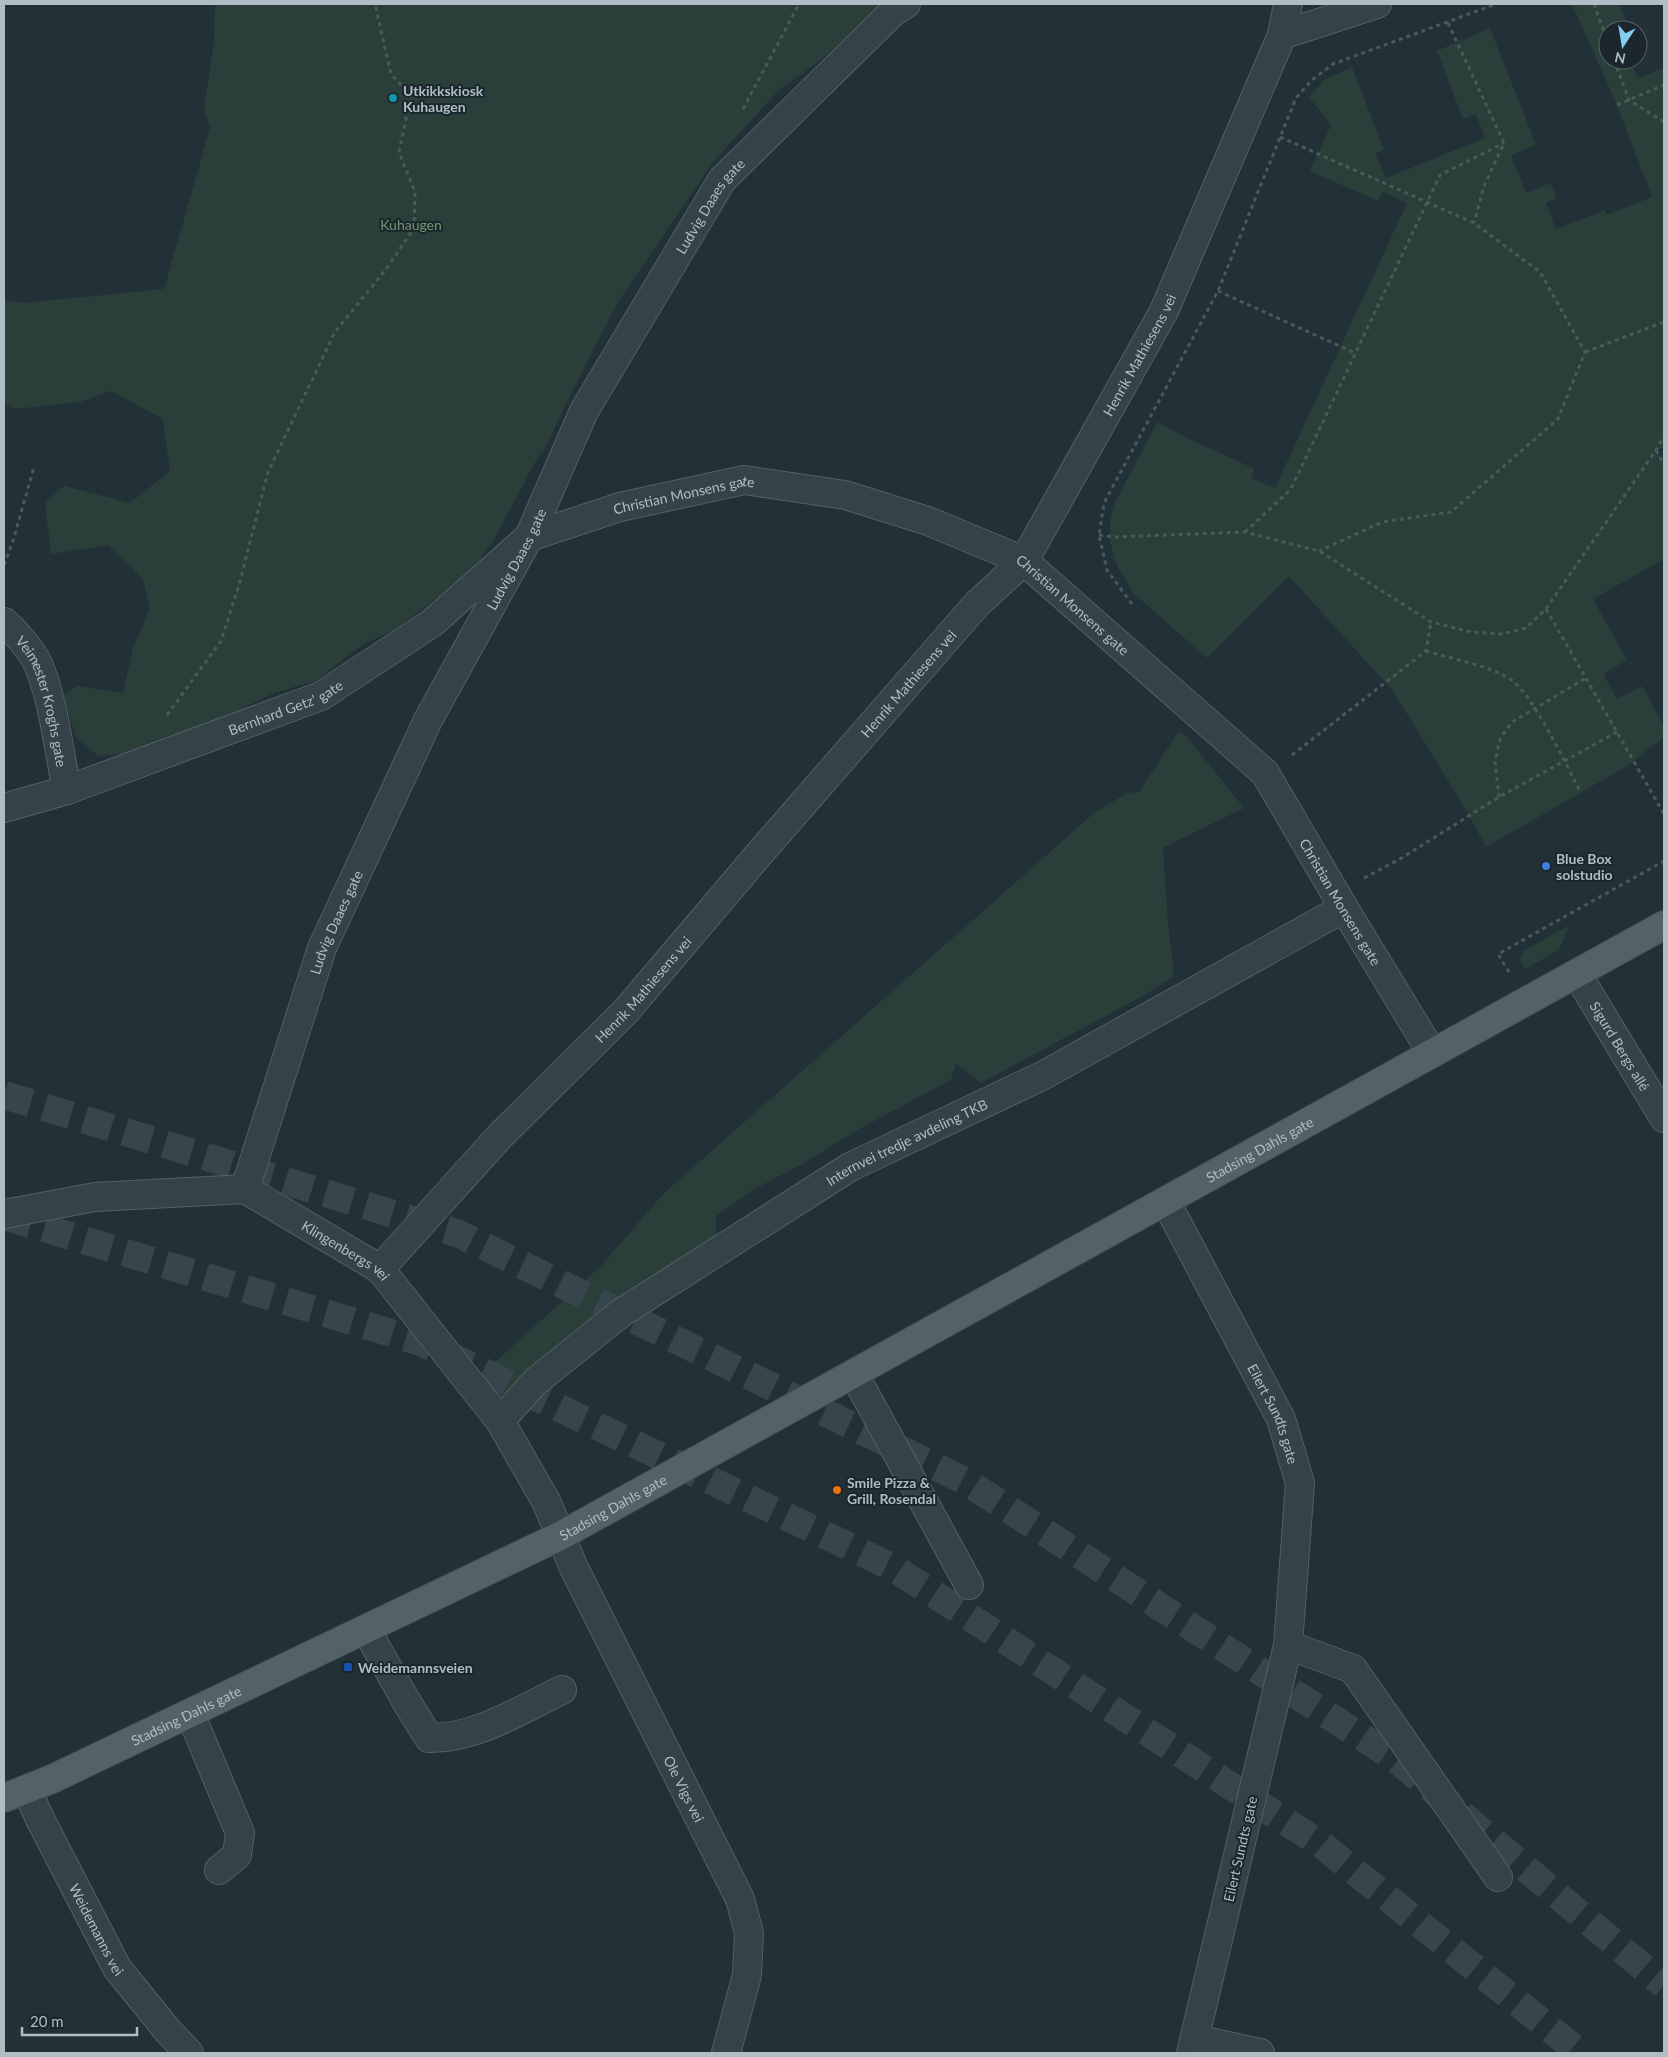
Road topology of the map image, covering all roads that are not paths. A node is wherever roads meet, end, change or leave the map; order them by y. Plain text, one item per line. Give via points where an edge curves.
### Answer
1 (906, 4) edge
2 (1288, 4) edge
3 (1377, 4) edge
4 (1282, 35) junction
5 (529, 537) junction
6 (1024, 561) junction
7 (4, 622) edge
8 (67, 790) junction
9 (4, 808) edge
10 (1344, 908) junction
11 (1664, 924) edge
12 (1577, 974) junction
13 (1432, 1054) junction
14 (1664, 1118) edge
15 (245, 1189) junction
16 (1166, 1202) junction
17 (4, 1214) edge
18 (380, 1269) junction
19 (854, 1374) junction
20 (500, 1421) junction
21 (560, 1536) junction
22 (970, 1585) dead end
23 (366, 1629) junction
24 (1288, 1645) junction
25 (562, 1690) dead end
26 (190, 1713) junction
27 (16, 1794) edge
28 (219, 1870) dead end
29 (1498, 1877) dead end
30 (1193, 2046) edge
31 (189, 2053) edge
32 (726, 2053) edge
33 (1260, 2053) edge

1 - 5 street, Ludvig Daaes gate via 893,12 722,180 584,411
2 - 4 street, Henrik Mathiesens vei
3 - 4 street
4 - 6 street, Henrik Mathiesens vei via 1164,310
5 - 6 street, Christian Monsens gate via 620,507 744,480 845,495 928,521
5 - 8 street, Bernhard Getz' gate via 432,622 321,696
5 - 15 street, Ludvig Daaes gate via 428,720 322,948
6 - 10 street, Christian Monsens gate via 1265,773
6 - 18 street, Henrik Mathiesens vei via 977,604 626,1011 500,1136
7 - 8 street, Veimester Kroghs gate via 38,663
8 - 9 street, Bernhard Getz' gate
10 - 13 street, Christian Monsens gate
10 - 20 street, Internvei tredje avdeling TKB via 1044,1075 850,1167 621,1313 535,1382
11 - 12 main road, Stadsing Dahls gate
12 - 13 main road, Stadsing Dahls gate
12 - 14 street, Sigurd Bergs allé
13 - 16 main road, Stadsing Dahls gate
15 - 17 street via 95,1197
15 - 18 street, Klingenbergs vei
16 - 19 main road, Stadsing Dahls gate
16 - 24 street, Eilert Sundts gate via 1281,1419 1300,1483
18 - 20 street, Klingenbergs vei
19 - 21 main road, Stadsing Dahls gate
19 - 22 street
20 - 21 street, Klingenbergs vei via 546,1501
21 - 23 main road, Stadsing Dahls gate
21 - 32 street, Ole Vigs vei via 740,1899 749,1933 747,1975
23 - 25 street via 429,1738 470,1734
23 - 26 main road, Stadsing Dahls gate
24 - 29 street via 1353,1669
24 - 30 street, Eilert Sundts gate
26 - 27 main road, Stadsing Dahls gate
26 - 28 street via 240,1833 237,1855
27 - 31 street, Weidemanns vei via 40,1819 117,1968
30 - 33 street

